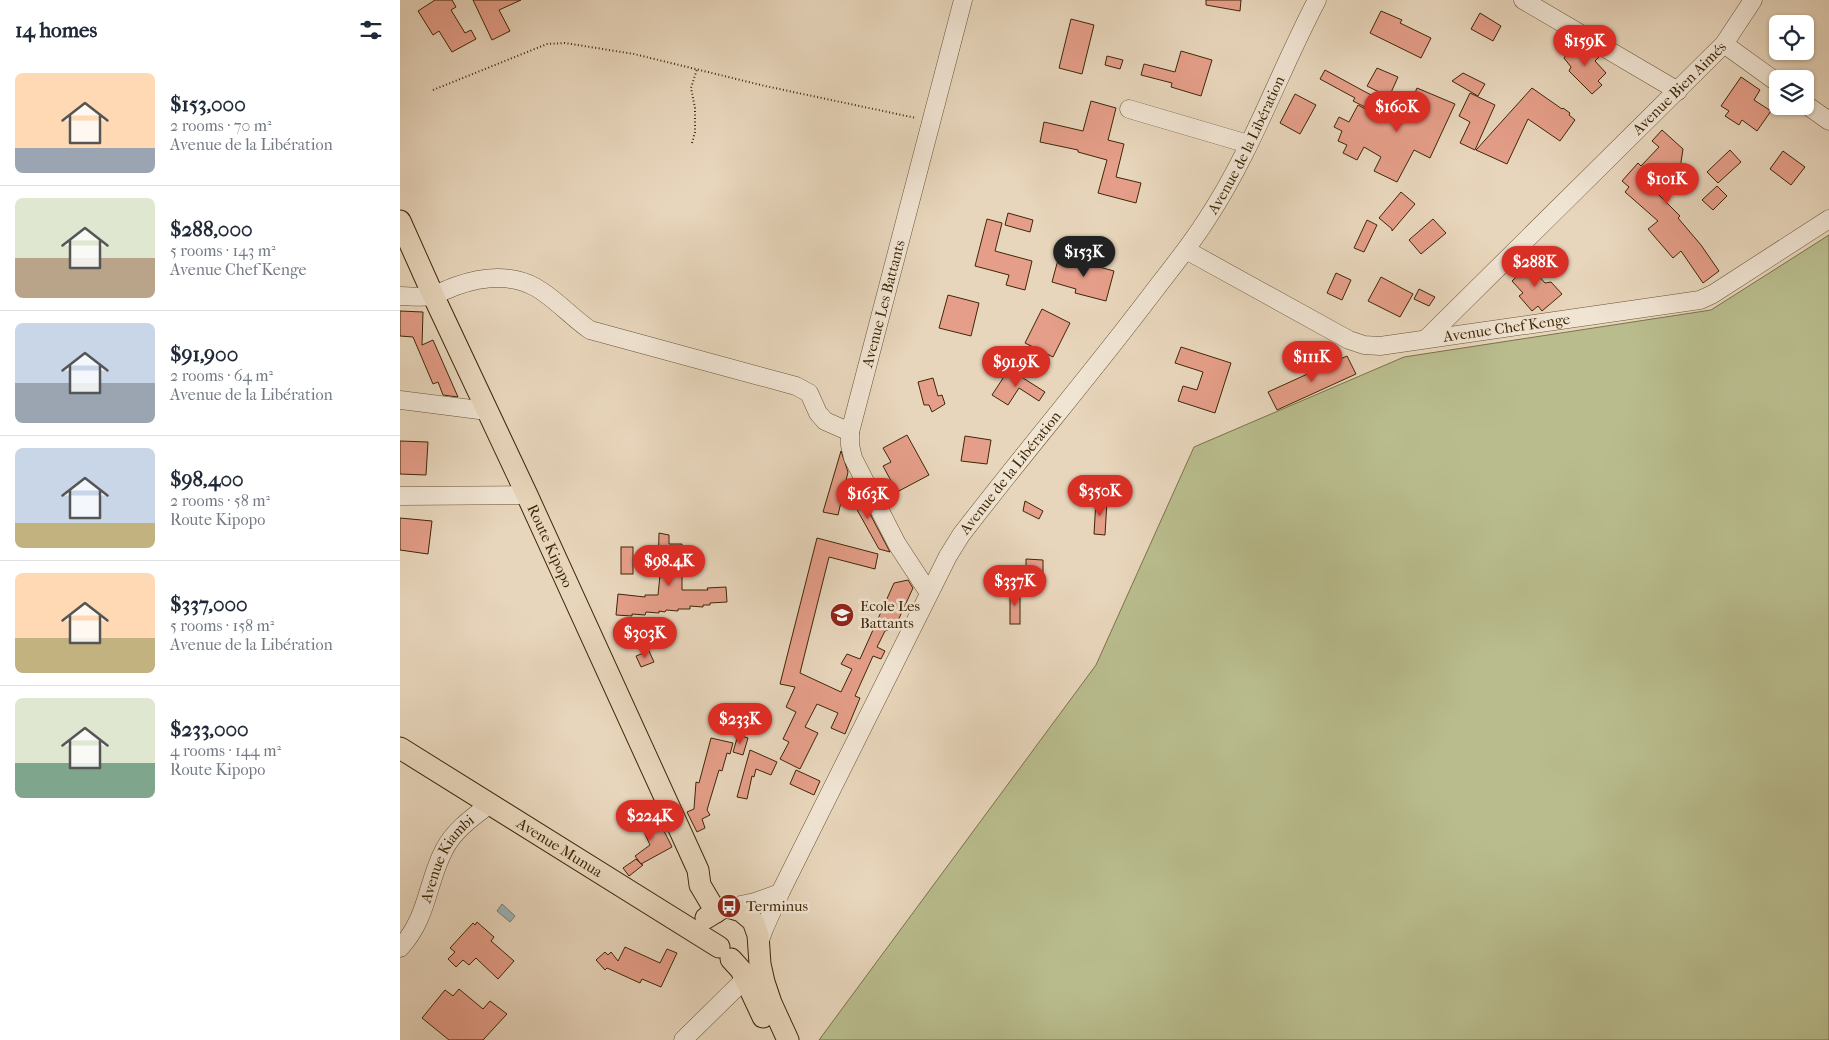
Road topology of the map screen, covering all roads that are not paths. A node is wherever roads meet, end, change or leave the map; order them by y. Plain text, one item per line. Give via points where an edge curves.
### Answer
1 (962, 0) edge
2 (1317, 0) edge
3 (1523, 0) edge
4 (1753, 0) edge
5 (1724, 44) junction
6 (1769, 76) edge
7 (1678, 91) junction
8 (1129, 109) dead end
9 (1814, 110) edge
10 (1829, 121) edge
11 (1248, 144) junction
12 (1829, 219) edge
13 (400, 221) edge
14 (1186, 250) junction
15 (433, 295) junction
16 (400, 296) edge
17 (1427, 338) junction
18 (400, 400) edge
19 (487, 411) junction
20 (850, 432) junction
21 (527, 495) junction
22 (400, 496) edge
23 (929, 593) junction
24 (400, 748) edge
25 (490, 804) junction
26 (780, 894) junction
27 (723, 910) junction
28 (681, 923) junction
29 (759, 946) junction
30 (400, 948) edge
31 (724, 953) junction
32 (745, 979) junction
33 (683, 1040) edge
34 (774, 1040) edge
35 (788, 1040) edge

1 - 20 street, Avenue Les Battants
2 - 11 street, Avenue de la Libération
3 - 7 street
4 - 5 street, Avenue Bien Aimés
5 - 6 street
5 - 7 street, Avenue Bien Aimés
7 - 17 street, Avenue Bien Aimés
8 - 11 street
9 - 10 street
11 - 14 street, Avenue de la Libération via 1225,190
12 - 17 street, Avenue Chef Kenge via 1700,300
13 - 15 main road, Route Kipopo
14 - 17 street, Avenue Chef Kenge via 1349,340 1380,346
14 - 23 street, Avenue de la Libération via 961,535
15 - 16 street
15 - 19 main road, Route Kipopo
15 - 20 street via 473,281 495,278 518,280 536,288 590,330 796,386 809,392 818,414 825,421
18 - 19 street
19 - 21 main road, Route Kipopo
20 - 23 street, Avenue Les Battants via 854,458 897,544
21 - 22 street
21 - 27 main road, Route Kipopo via 698,870 700,885
23 - 26 street, Avenue de la Libération
24 - 25 main road, Avenue Munua
25 - 28 main road, Avenue Munua
25 - 30 street, Avenue Kiambi via 464,825 444,849 423,911
26 - 27 street
26 - 29 street, Avenue de la Libération
27 - 28 main road
27 - 29 main road via 741,911 750,918 757,931
27 - 31 main road via 712,921 712,931
28 - 31 main road, Avenue Munua
29 - 31 main road via 754,956 747,960 739,961
29 - 35 main road via 766,991
31 - 32 main road
32 - 33 street
32 - 34 main road

